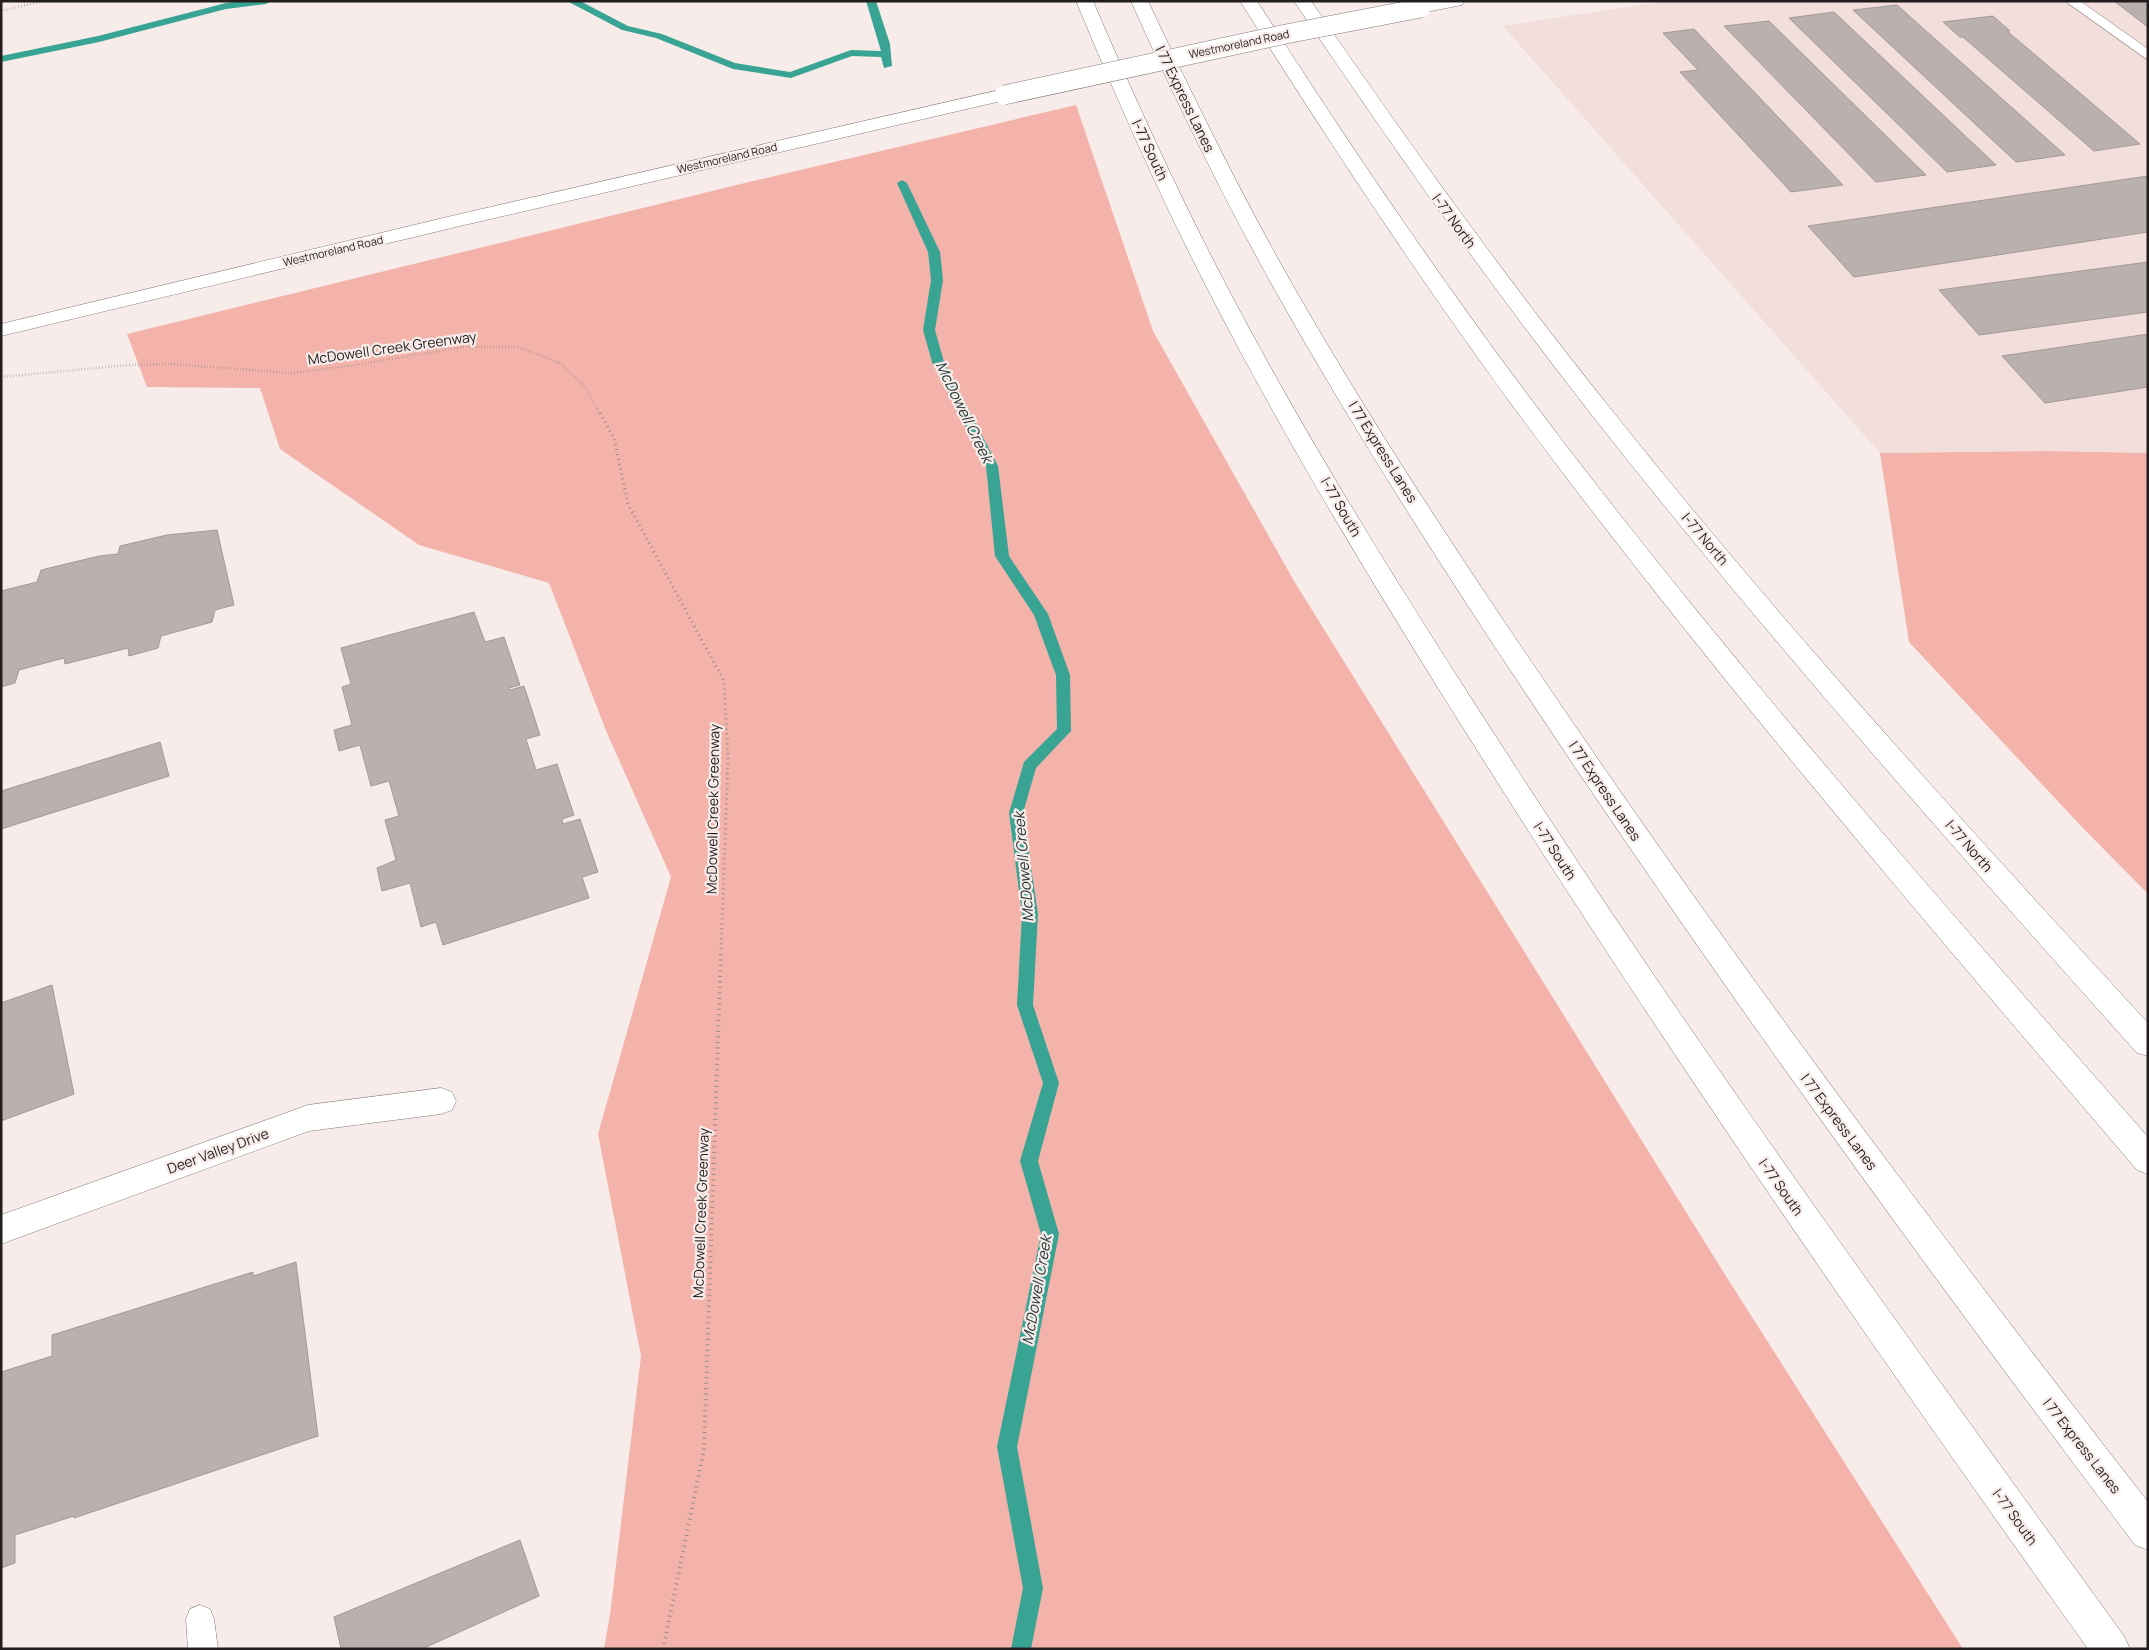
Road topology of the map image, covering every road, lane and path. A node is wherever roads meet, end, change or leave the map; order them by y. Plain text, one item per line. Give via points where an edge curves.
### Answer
1 (42, 1) edge
2 (1084, 1) edge
3 (1139, 1) edge
4 (1248, 1) edge
5 (1302, 1) edge
6 (1456, 1) edge
7 (2071, 1) edge
8 (1, 10) edge
9 (2148, 56) edge
10 (1, 330) edge
11 (1, 377) edge
12 (2148, 1044) edge
13 (441, 1101) dead end
14 (2148, 1160) edge
15 (1, 1230) edge
16 (2148, 1532) edge
17 (200, 1619) dead end
18 (203, 1649) edge
19 (664, 1649) edge
20 (2111, 1649) edge

1 - 8 path
2 - 20 main road, I-77 South via 1198,250 1339,504 1444,676 1566,869 1721,1102 1920,1386
3 - 16 main road, I 77 Express Lanes via 1203,137 1276,272 1412,499 1516,660 1803,1074
4 - 14 main road via 1343,152 1436,287 1612,520 1785,736
5 - 12 main road, I-77 North via 1495,277 1592,401 1848,709
6 - 10 main road, Westmoreland Road, bridge via 1004,95
7 - 9 lane
11 - 19 path, McDowell Creek Greenway via 173,364 290,373 463,347 518,347 560,363 585,387 614,438 628,504 724,681 728,760 704,1449
13 - 15 main road, Deer Valley Drive via 308,1118
17 - 18 lane

